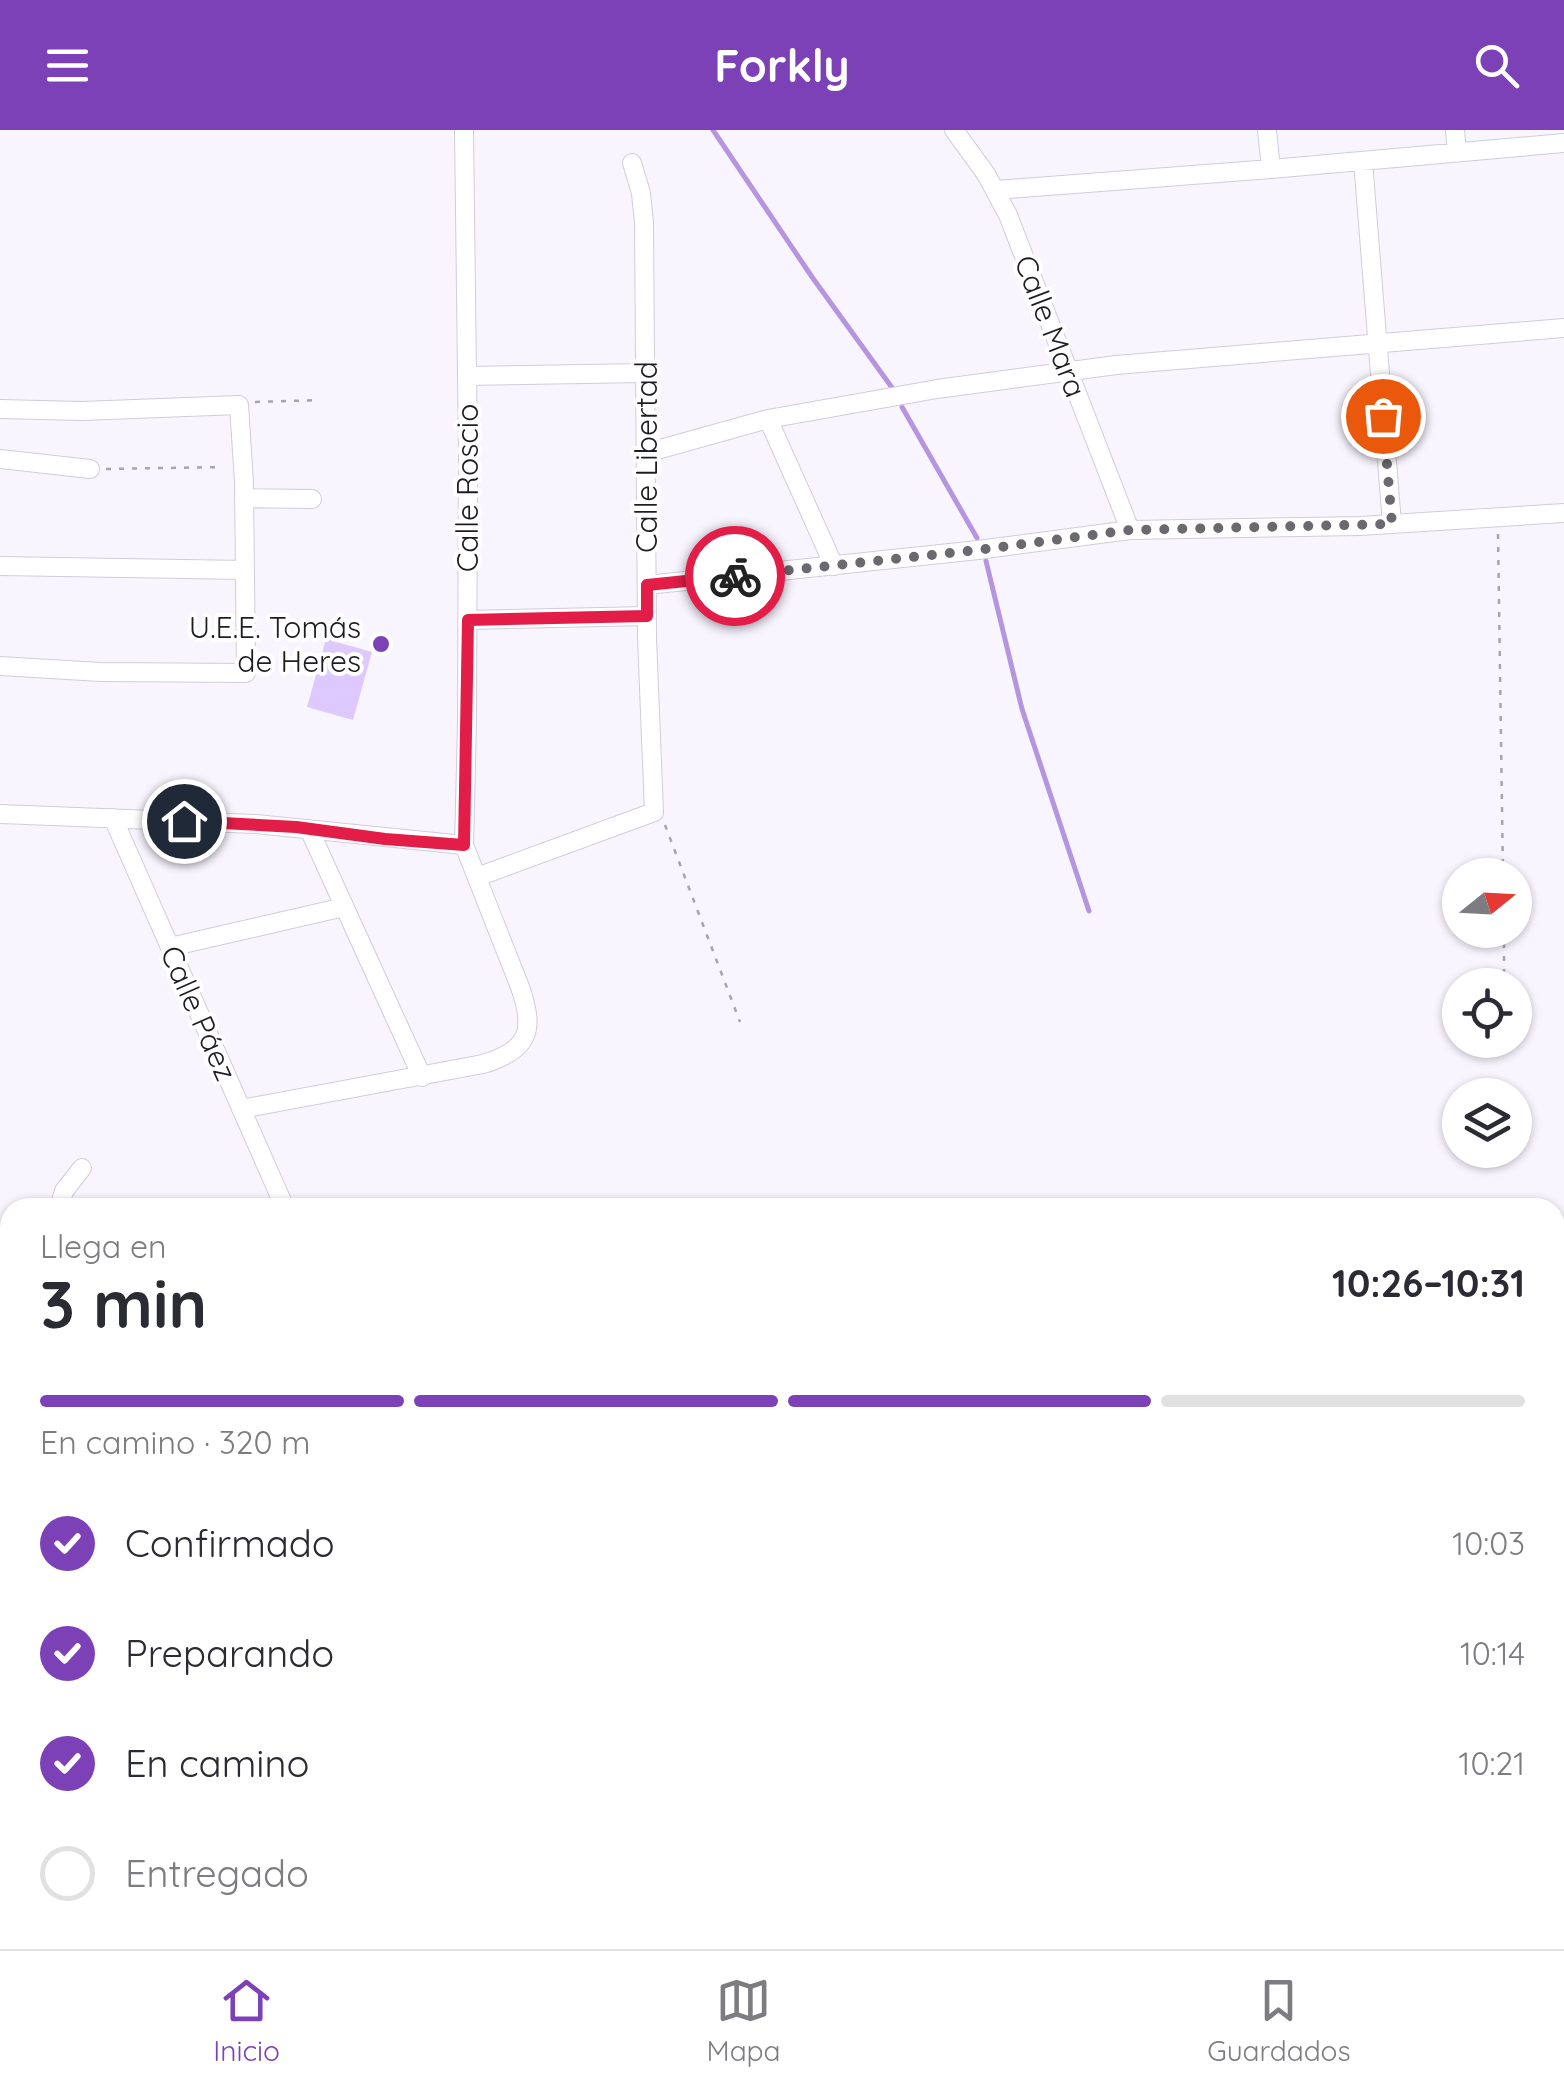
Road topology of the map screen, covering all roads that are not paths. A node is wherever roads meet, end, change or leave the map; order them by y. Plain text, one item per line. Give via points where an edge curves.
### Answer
1 (464, 130) edge
2 (954, 130) edge
3 (1267, 130) edge
4 (1456, 130) edge
5 (1564, 143) edge
6 (1458, 152) junction
7 (1362, 161) junction
8 (632, 163) dead end
9 (1271, 169) junction
10 (996, 190) junction
11 (1564, 328) edge
12 (1378, 344) junction
13 (1068, 372) junction
14 (646, 373) junction
15 (467, 376) junction
16 (0, 409) edge
17 (768, 419) junction
18 (646, 452) junction
19 (0, 459) edge
20 (90, 469) road end
21 (244, 498) junction
22 (312, 500) dead end
23 (1564, 513) edge
24 (1392, 524) junction
25 (1130, 530) junction
26 (0, 566) edge
27 (834, 566) junction
28 (246, 570) junction
29 (647, 585) junction
30 (647, 616) junction
31 (468, 620) junction
32 (0, 666) edge
33 (0, 814) edge
34 (113, 818) junction
35 (309, 829) junction
36 (464, 845) junction
37 (477, 877) junction
38 (344, 907) junction
39 (170, 947) junction
40 (422, 1076) junction
41 (242, 1108) junction
42 (82, 1168) dead end
43 (62, 1198) edge
44 (282, 1198) edge

1 - 15 street, Calle Roscio
2 - 10 street, Calle Mara
3 - 9 street
4 - 6 street
5 - 6 street
6 - 7 street
7 - 9 street
7 - 12 street
8 - 14 street, Calle Libertad via 644,224
9 - 10 street
10 - 13 street, Calle Mara
11 - 12 street
12 - 13 street
12 - 24 street
13 - 17 street
13 - 25 street, Calle Mara
14 - 15 street
14 - 18 street, Calle Libertad
15 - 31 street, Calle Roscio
16 - 21 street via 238,405
17 - 18 street
17 - 27 street
18 - 29 street, Calle Libertad
19 - 20 street
21 - 22 street
21 - 28 street
23 - 24 street
24 - 25 street
25 - 27 street
26 - 28 street
27 - 29 street
28 - 32 street via 246,673
29 - 30 street, Calle Libertad
30 - 31 street
30 - 37 street, Calle Libertad via 654,812
31 - 36 street, Calle Roscio
33 - 34 street
34 - 35 street
34 - 39 street, Calle Páez
35 - 36 street
35 - 38 street
36 - 37 street
37 - 40 street via 528,1009 528,1028 520,1044 495,1061
38 - 39 street
38 - 40 street
39 - 41 street, Calle Páez
40 - 41 street
41 - 44 street, Calle Páez
42 - 43 street

